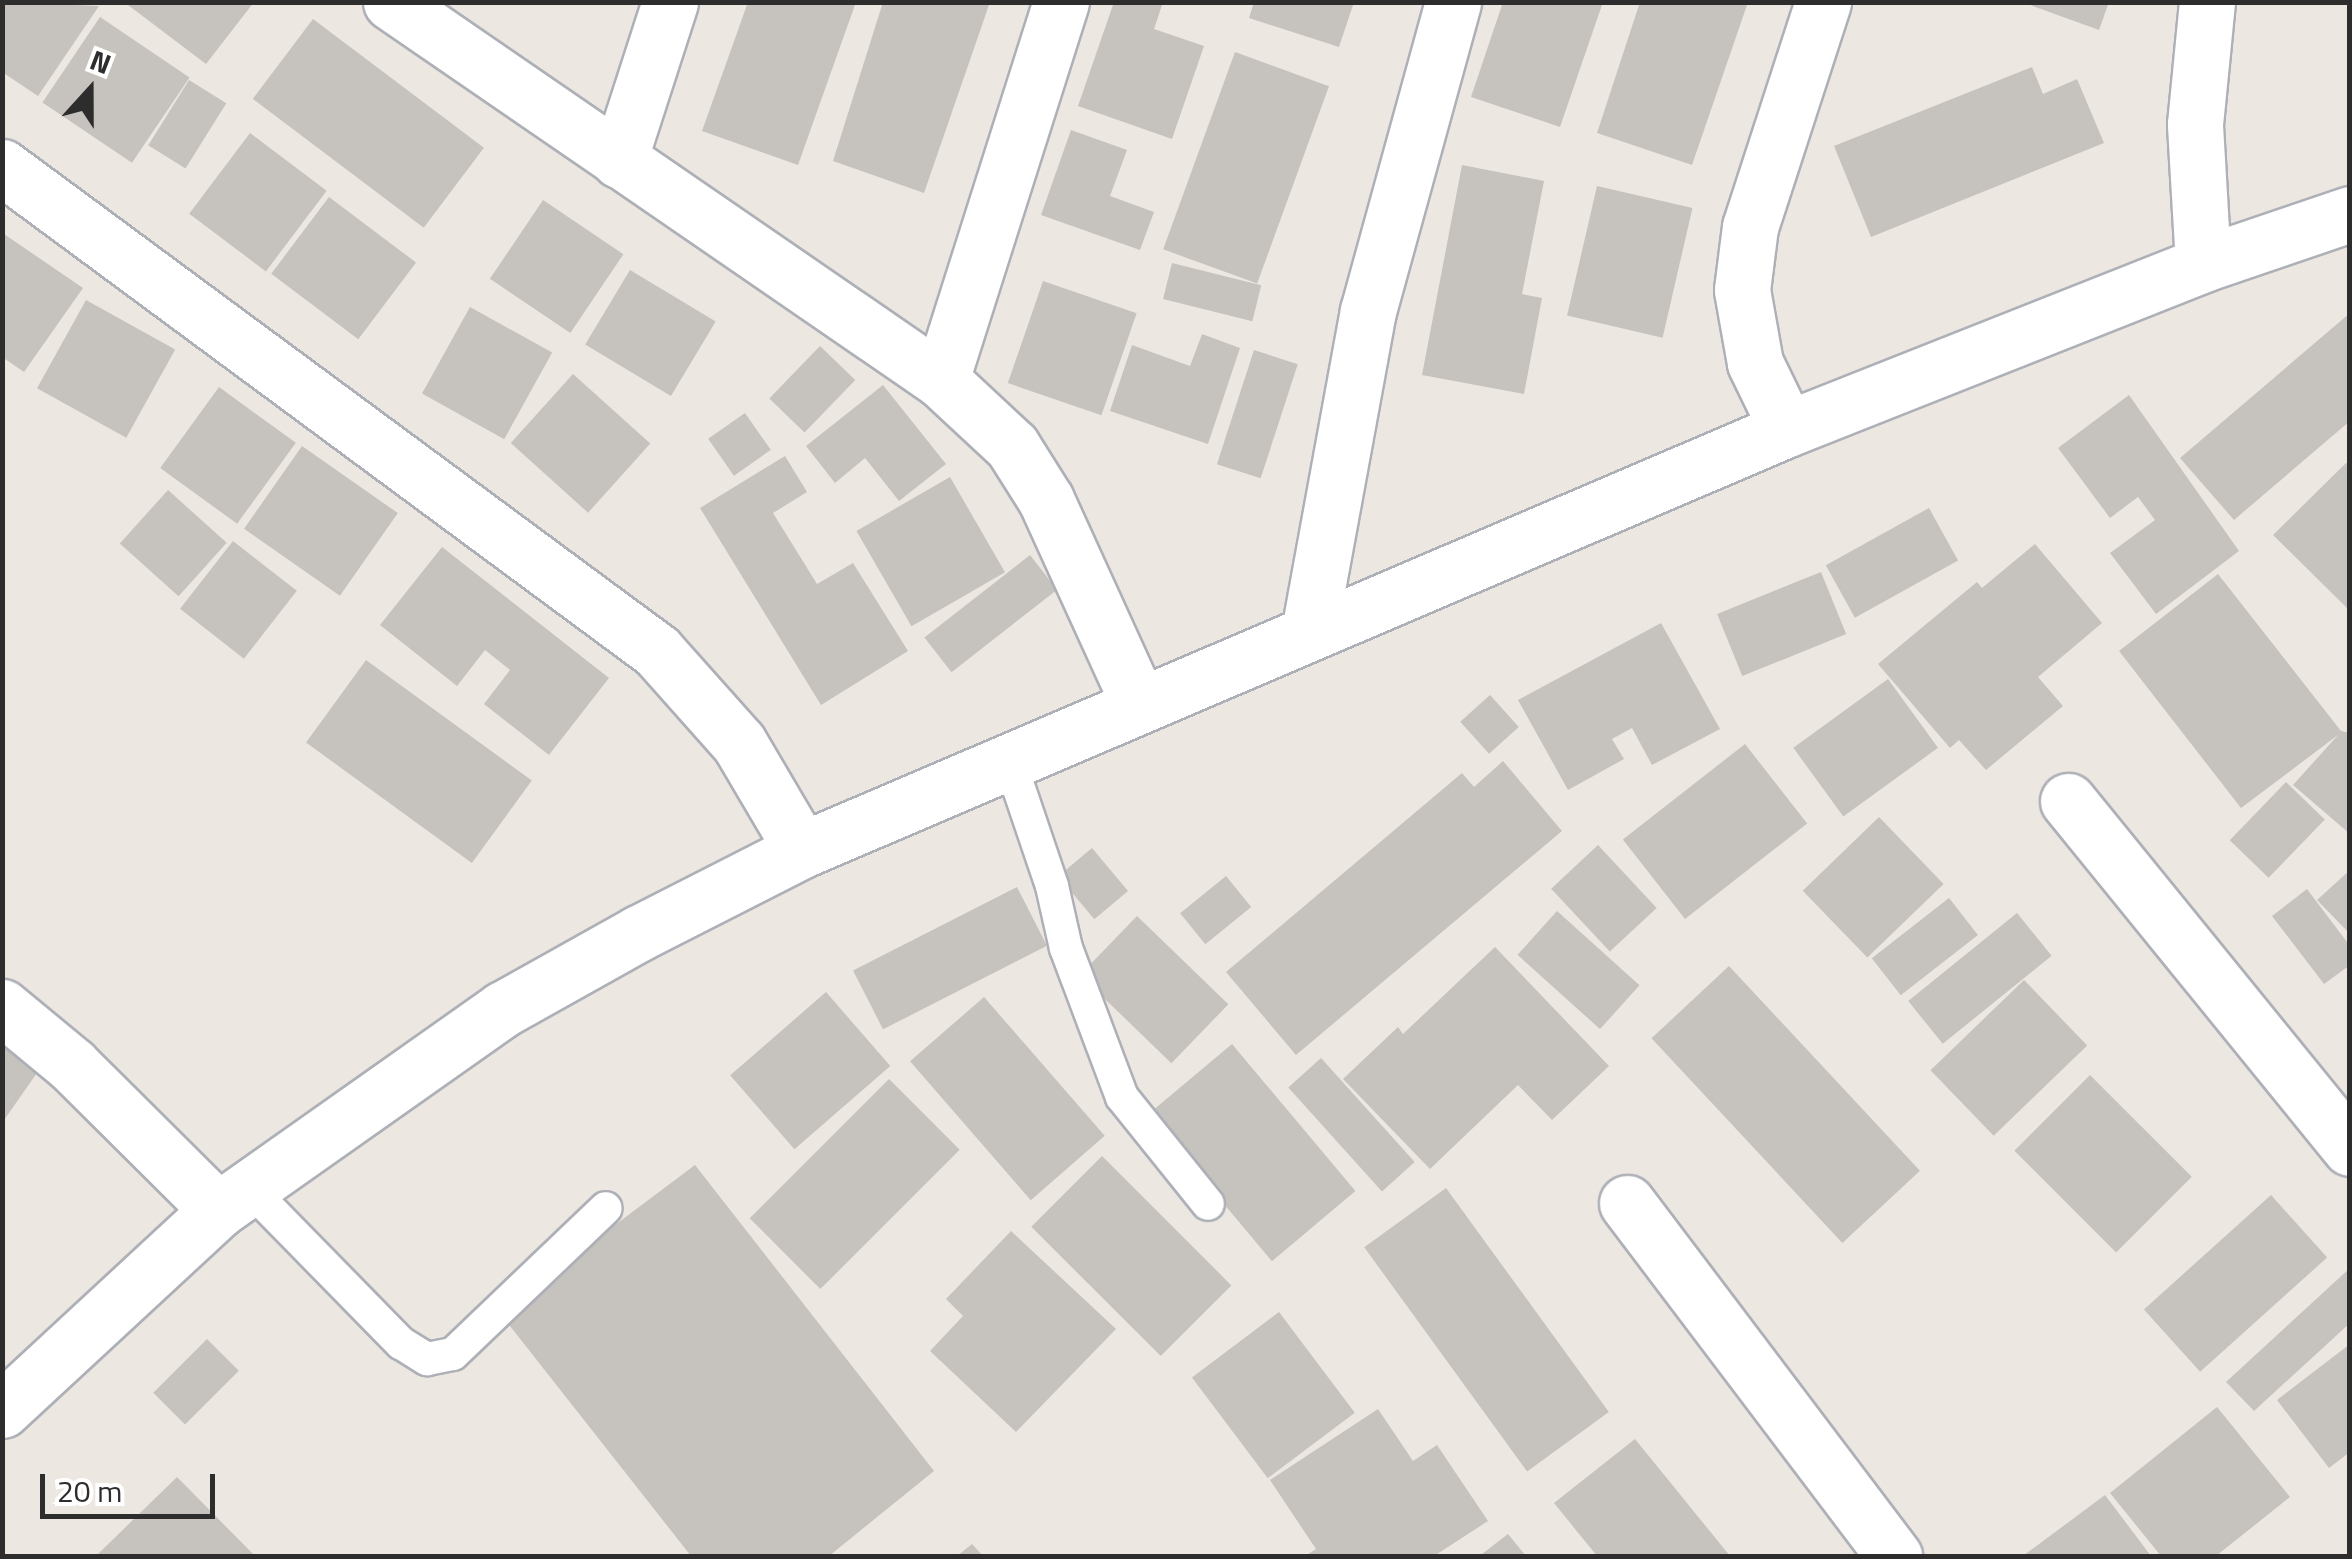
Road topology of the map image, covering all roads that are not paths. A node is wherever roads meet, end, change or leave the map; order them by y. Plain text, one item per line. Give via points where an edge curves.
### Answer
1 (391, 2) edge
2 (670, 2) edge
3 (1061, 2) edge
4 (1453, 2) edge
5 (1823, 2) edge
6 (2206, 2) edge
7 (619, 160) junction
8 (2, 167) edge
9 (2350, 214) edge
10 (2202, 264) junction
11 (941, 380) junction
12 (1787, 429) junction
13 (1309, 632) junction
14 (1139, 704) junction
15 (1009, 760) junction
16 (2068, 801) dead end
17 (802, 850) junction
18 (2, 1007) edge
19 (2350, 1148) edge
20 (233, 1198) junction
21 (1208, 1204) dead end
22 (1627, 1204) dead end
23 (606, 1208) dead end
24 (2, 1410) edge
25 (1894, 1556) edge

1 - 7 street
2 - 7 street
3 - 11 street
4 - 13 street via 1368,311
5 - 12 street via 1750,227 1742,290 1756,363
6 - 10 street via 2194,124
7 - 11 street
8 - 17 street via 657,651 739,743
9 - 10 street
10 - 12 street
11 - 14 street via 1012,446 1046,500
12 - 13 street
13 - 14 street
14 - 15 street
15 - 17 street
15 - 21 lane via 1066,948 1122,1098
16 - 19 street
17 - 20 street via 503,1008
18 - 20 street
20 - 23 lane via 427,1359 454,1354
20 - 24 street
22 - 25 street

